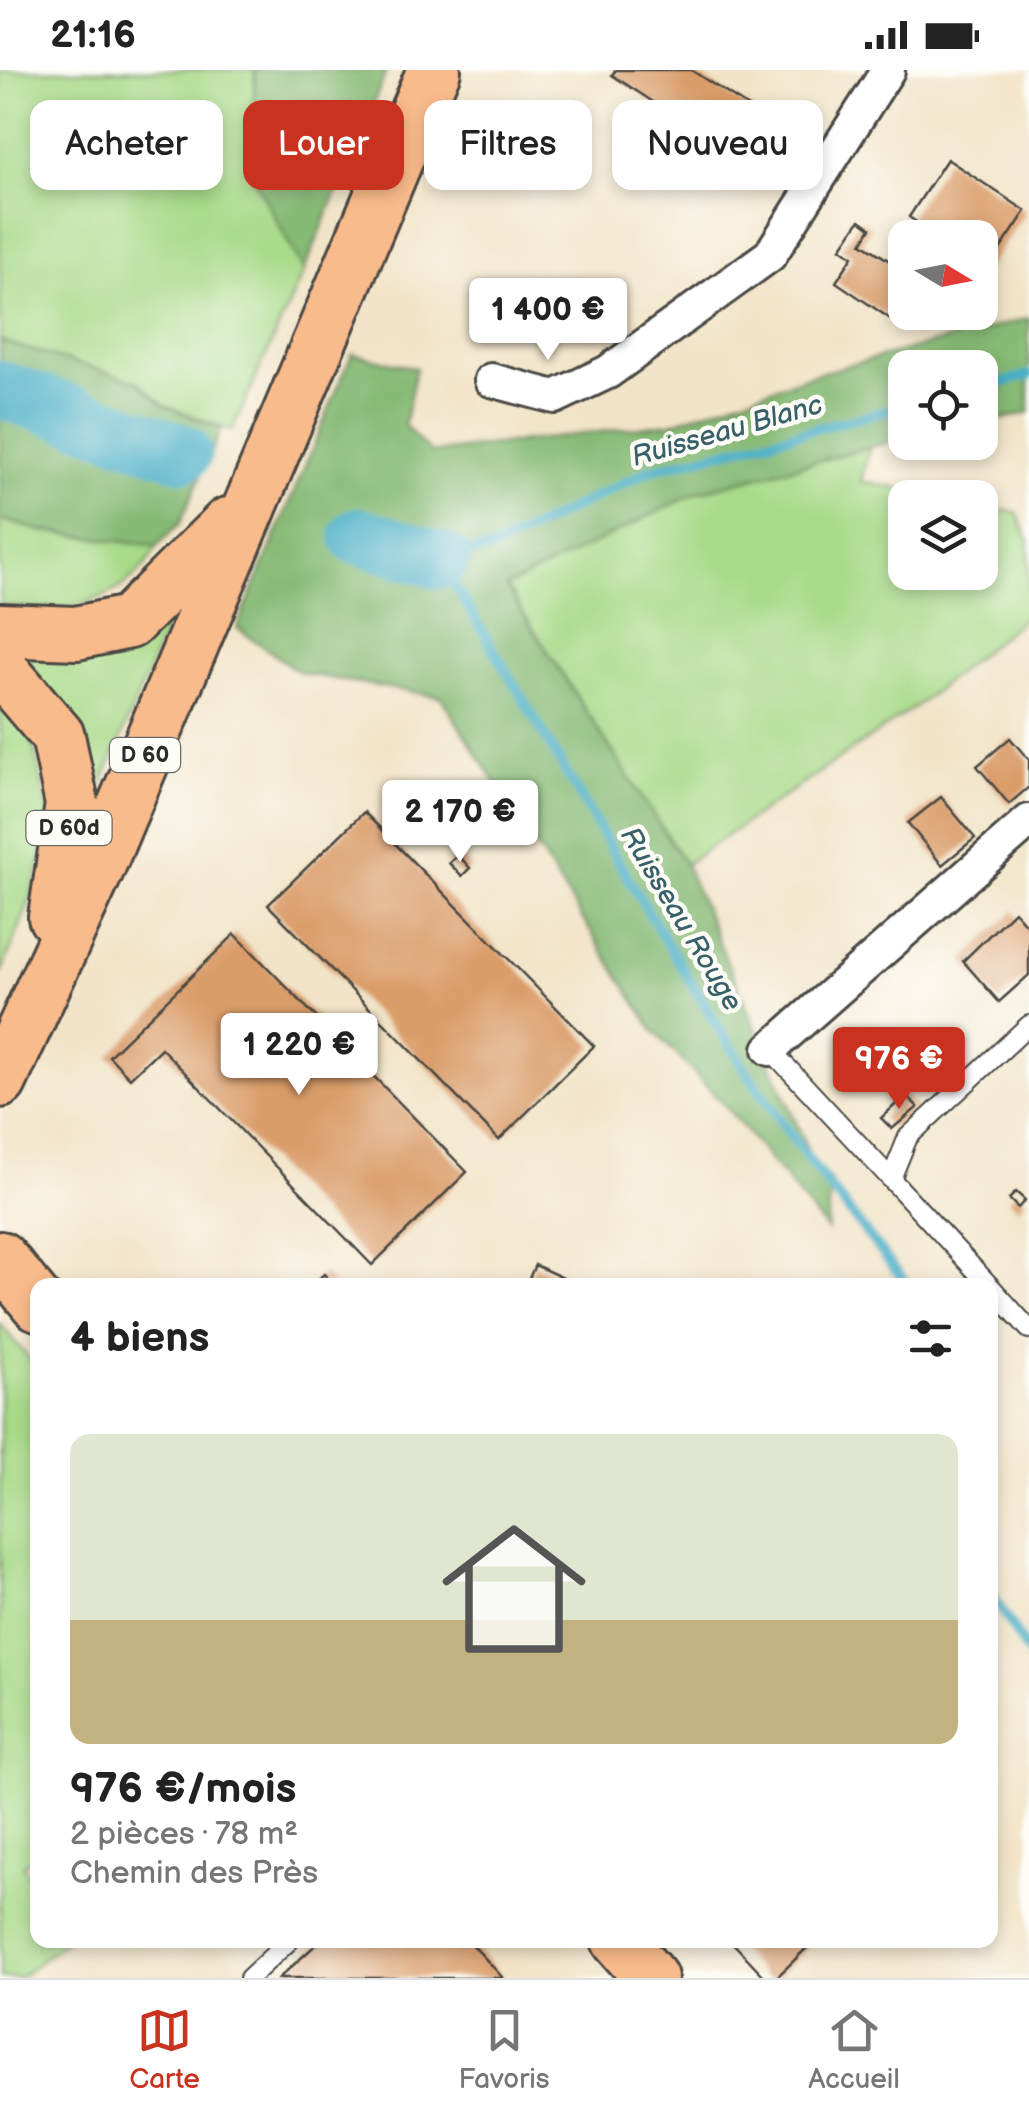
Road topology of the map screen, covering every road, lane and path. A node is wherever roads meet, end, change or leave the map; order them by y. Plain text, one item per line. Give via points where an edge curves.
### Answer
1 (434, 70) edge
2 (888, 70) edge
3 (490, 380) dead end
4 (250, 501) junction
5 (0, 630) edge
6 (0, 668) edge
7 (1029, 821) edge
8 (35, 1007) junction
9 (1029, 1025) edge
10 (770, 1049) joint
11 (0, 1081) edge
12 (891, 1180) junction
13 (0, 1258) edge
14 (982, 1278) edge
15 (30, 1294) edge
16 (998, 1296) edge
17 (1029, 1329) edge
18 (282, 1948) edge
19 (594, 1948) edge
20 (625, 1948) edge
21 (250, 1978) edge
22 (618, 1978) edge
23 (651, 1978) edge

1 - 4 main road, D 60
2 - 3 street via 770,254 608,372 554,396
4 - 5 main road via 129,622 76,632
4 - 8 main road, D 60
6 - 8 main road, D 60d via 58,736 72,804 62,890
7 - 10 street
8 - 11 main road, D 60
9 - 12 lane via 908,1137
10 - 12 lane
12 - 14 lane
13 - 15 main road
16 - 17 lane
18 - 21 lane
19 - 22 main road
20 - 23 main road

